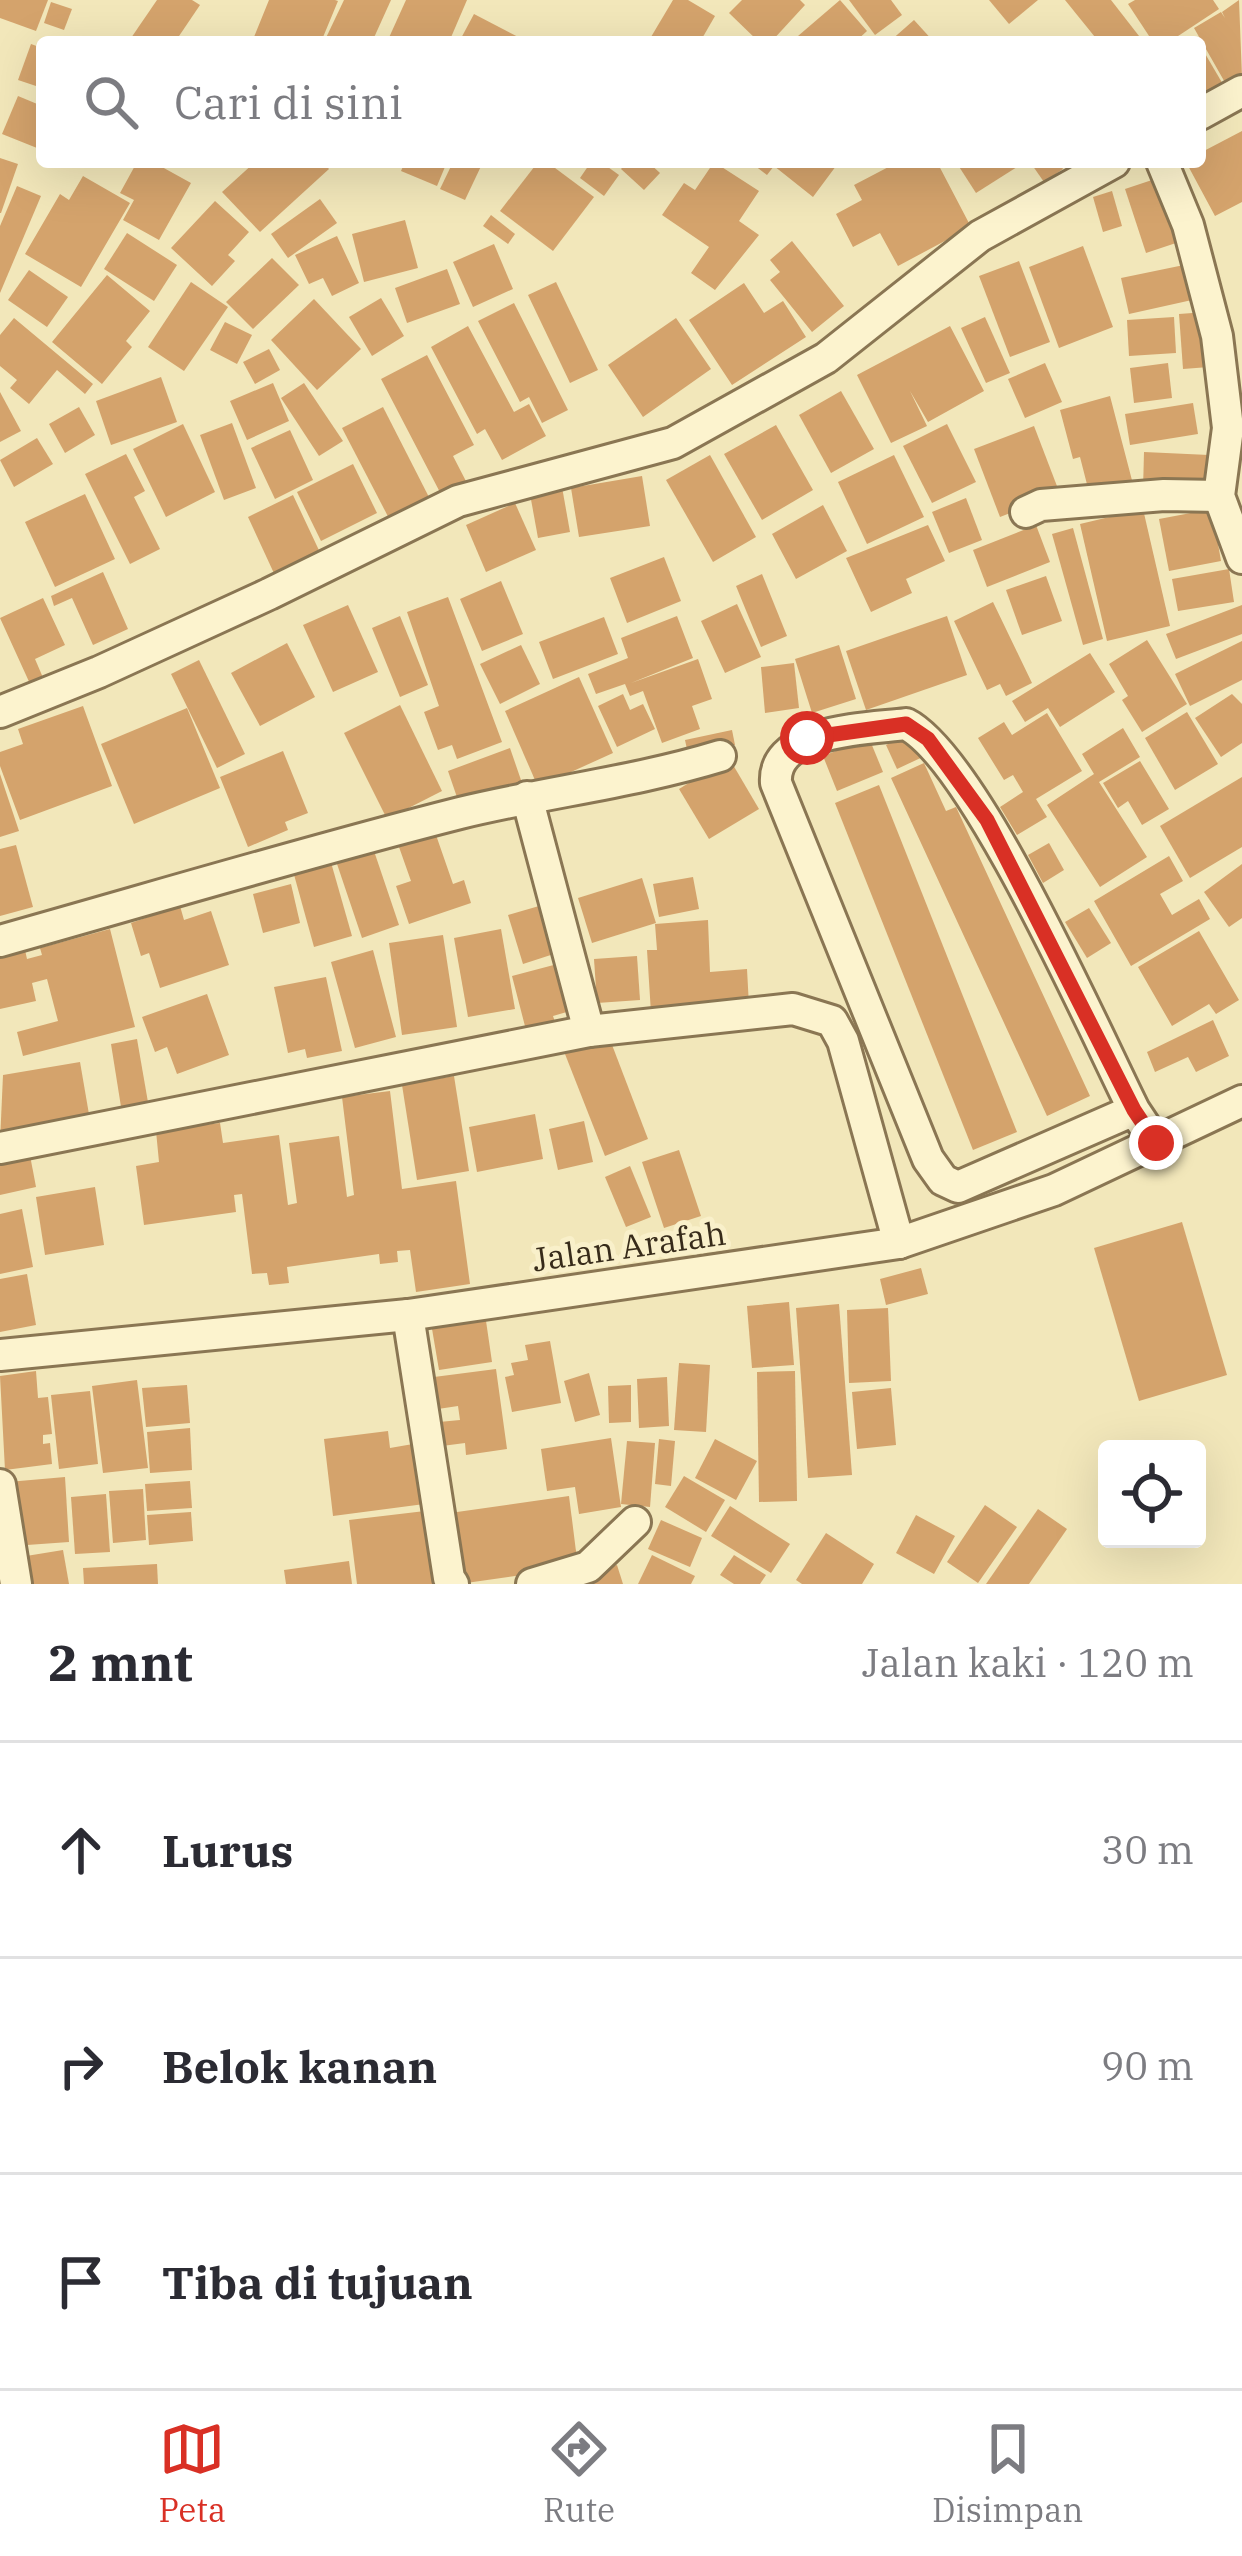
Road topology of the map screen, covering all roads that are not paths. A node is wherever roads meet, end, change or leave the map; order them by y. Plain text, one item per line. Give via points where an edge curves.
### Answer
1 (1242, 91) edge
2 (1206, 111) edge
3 (1103, 168) edge
4 (1164, 168) edge
5 (1219, 496) junction
6 (1026, 512) dead end
7 (1242, 558) edge
8 (0, 712) edge
9 (720, 756) dead end
10 (527, 796) junction
11 (0, 941) edge
12 (589, 1031) junction
13 (1242, 1101) edge
14 (1134, 1110) junction
15 (1156, 1143) junction
16 (0, 1148) edge
17 (899, 1243) junction
18 (408, 1316) junction
19 (0, 1355) edge
20 (0, 1485) edge
21 (635, 1522) dead end
22 (16, 1584) edge
23 (453, 1584) edge
24 (532, 1584) edge

1 - 2 street
3 - 8 street via 980,236 826,358 673,443 458,501
4 - 5 street via 1217,336 1228,428
5 - 6 street
5 - 7 street
9 - 10 street
10 - 11 street
10 - 12 street
12 - 16 street
12 - 17 street via 794,1009 832,1021
13 - 15 street, Jalan Arafah
14 - 14 street via 987,820 928,739 906,724 827,735 807,738 781,761 776,783 943,1180 958,1187
14 - 15 street
15 - 17 street, Jalan Arafah via 1054,1190
17 - 18 street, Jalan Arafah
18 - 19 street, Jalan Arafah
18 - 23 street
20 - 22 street
21 - 24 street via 588,1567

